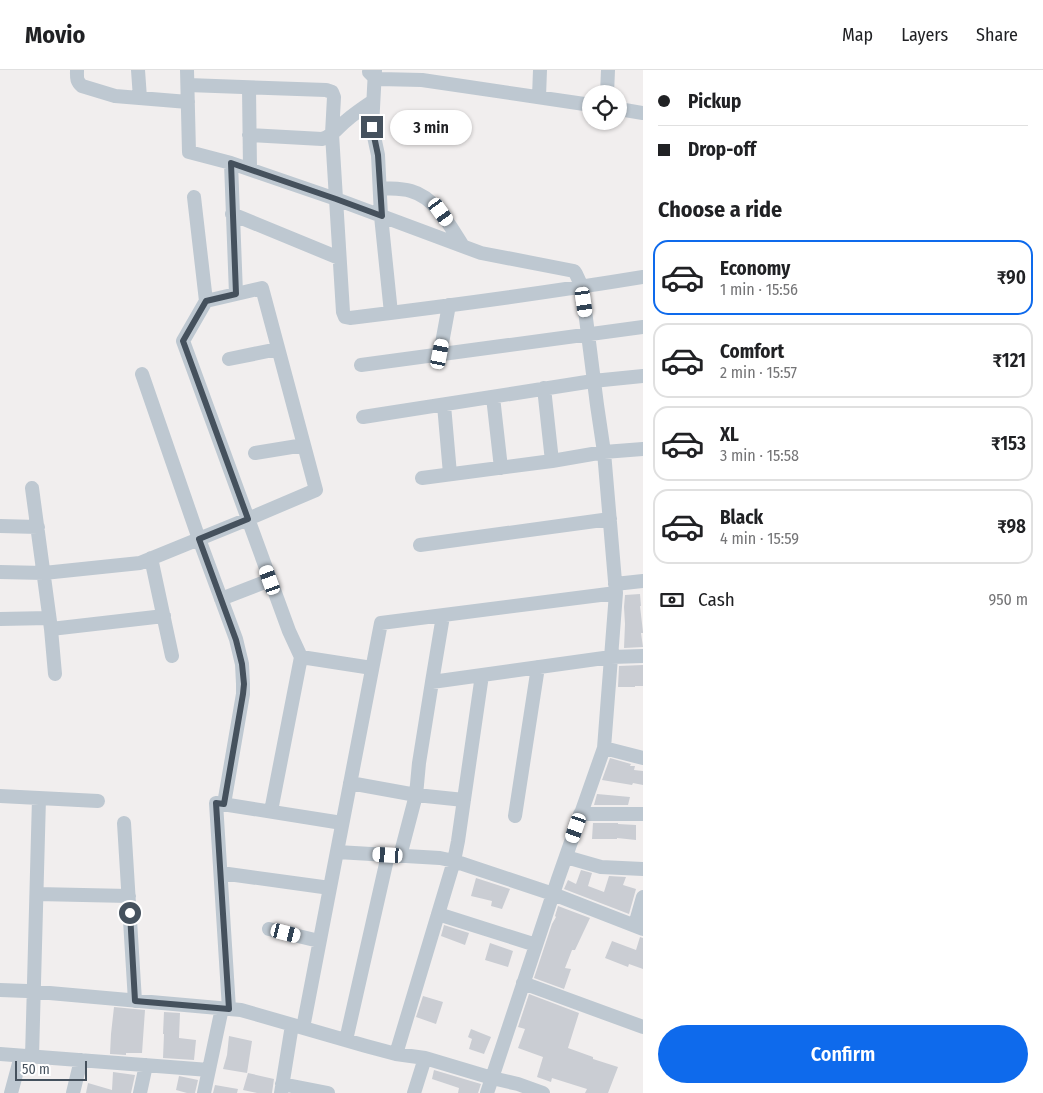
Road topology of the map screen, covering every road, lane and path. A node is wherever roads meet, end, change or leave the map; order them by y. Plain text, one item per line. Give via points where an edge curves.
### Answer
1 (77, 70) edge
2 (138, 70) edge
3 (187, 70) edge
4 (540, 70) edge
5 (608, 70) edge
6 (373, 73) edge
7 (422, 75) edge
8 (188, 85) junction
9 (607, 85) edge
10 (249, 88) junction
11 (539, 97) junction
12 (140, 98) junction
13 (373, 101) junction
14 (188, 102) junction
15 (582, 104) edge
16 (627, 110) edge
17 (643, 113) edge
18 (332, 134) junction
19 (249, 135) junction
20 (231, 163) junction
21 (250, 169) junction
22 (380, 188) junction
23 (194, 197) dead end
24 (336, 199) junction
25 (232, 214) junction
26 (382, 216) junction
27 (463, 246) junction
28 (340, 258) junction
29 (643, 277) edge
30 (582, 287) junction
31 (236, 294) junction
32 (206, 301) junction
33 (449, 305) junction
34 (391, 313) junction
35 (643, 327) edge
36 (588, 333) junction
37 (278, 349) junction
38 (440, 354) junction
39 (229, 359) dead end
40 (361, 365) dead end
41 (142, 374) dead end
42 (643, 376) edge
43 (593, 381) junction
44 (544, 388) junction
45 (493, 397) junction
46 (444, 405) junction
47 (364, 417) dead end
48 (304, 446) junction
49 (643, 449) edge
50 (604, 452) junction
51 (255, 453) dead end
52 (552, 461) junction
53 (501, 468) junction
54 (450, 474) junction
55 (422, 478) dead end
56 (32, 488) dead end
57 (248, 519) junction
58 (610, 519) junction
59 (0, 526) edge
60 (38, 527) junction
61 (199, 539) junction
62 (420, 545) dead end
63 (151, 558) junction
64 (0, 572) edge
65 (44, 573) junction
66 (270, 580) junction
67 (643, 581) edge
68 (616, 589) junction
69 (221, 599) junction
70 (164, 616) junction
71 (443, 616) junction
72 (0, 619) edge
73 (50, 624) junction
74 (172, 656) dead end
75 (643, 656) edge
76 (301, 657) junction
77 (611, 657) junction
78 (538, 667) junction
79 (372, 668) junction
80 (55, 674) dead end
81 (482, 675) junction
82 (432, 682) junction
83 (604, 748) junction
84 (643, 758) edge
85 (350, 783) junction
86 (416, 795) junction
87 (0, 796) edge
88 (39, 798) junction
89 (464, 800) junction
90 (98, 801) dead end
91 (224, 804) junction
92 (271, 811) junction
93 (580, 814) junction
94 (643, 814) edge
95 (515, 816) dead end
96 (342, 822) junction
97 (124, 824) dead end
98 (337, 852) junction
99 (394, 855) junction
100 (566, 857) junction
101 (454, 861) junction
102 (643, 869) edge
103 (220, 873) junction
104 (330, 888) junction
105 (37, 894) junction
106 (552, 894) junction
107 (129, 896) junction
108 (643, 897) edge
109 (438, 914) junction
110 (639, 927) edge
111 (269, 929) dead end
112 (320, 942) junction
113 (536, 945) junction
114 (523, 983) junction
115 (0, 990) edge
116 (34, 992) junction
117 (135, 1001) junction
118 (226, 1008) junction
119 (298, 1026) junction
120 (643, 1027) edge
121 (346, 1040) junction
122 (0, 1054) edge
123 (396, 1054) junction
124 (27, 1056) junction
125 (424, 1058) junction
126 (81, 1060) junction
127 (146, 1065) junction
128 (209, 1070) junction
129 (492, 1078) junction
130 (281, 1089) edge
131 (11, 1093) edge
132 (73, 1093) edge
133 (140, 1093) edge
134 (204, 1093) edge
135 (328, 1093) edge
136 (414, 1093) edge
137 (487, 1093) edge
138 (543, 1093) edge

1 - 12 street via 78,83 82,86 115,96
2 - 12 street
3 - 8 street
4 - 11 street
5 - 9 street
6 - 7 street via 380,79
6 - 13 street
7 - 11 street
8 - 10 street
8 - 14 street
10 - 18 street via 332,92
10 - 19 street
11 - 15 street
12 - 14 street
13 - 18 street
13 - 22 street via 372,127
14 - 20 street via 189,152
16 - 17 street
18 - 19 street via 322,139
18 - 24 street
19 - 21 street
20 - 21 street
20 - 25 street
21 - 24 street
22 - 26 street
22 - 27 street via 410,191 425,198 441,212
23 - 32 street
24 - 26 street
24 - 28 street
25 - 28 street
25 - 31 street
26 - 27 street
26 - 34 street
27 - 30 street via 486,254 574,271
28 - 34 street via 345,317
29 - 30 street
30 - 33 street
30 - 36 street
31 - 32 street
31 - 37 street via 262,288
32 - 57 street via 183,341
33 - 34 street
33 - 38 street
35 - 36 street
36 - 38 street
36 - 43 street
37 - 39 street
37 - 48 street
38 - 40 street
41 - 61 street
42 - 43 street
43 - 44 street
43 - 50 street
44 - 45 street
44 - 52 street
45 - 46 street
45 - 53 street
46 - 47 street
46 - 54 street
48 - 51 street
48 - 57 street via 316,490
49 - 50 street
50 - 52 street
50 - 58 street
52 - 53 street
53 - 54 street
54 - 55 street
56 - 60 street
57 - 61 street
57 - 66 street
58 - 62 street
58 - 68 street
59 - 60 street
60 - 65 street
61 - 63 street
61 - 69 street
63 - 65 street via 140,563
63 - 70 street
64 - 65 street
65 - 73 street
66 - 69 street
66 - 76 street
67 - 68 street
68 - 71 street
68 - 77 street
69 - 91 street via 239,652 244,684
70 - 73 street
70 - 74 street
71 - 79 street via 381,623
71 - 82 street
72 - 73 street
73 - 80 street
75 - 77 street
76 - 79 street
76 - 92 street
77 - 78 street
77 - 83 street
78 - 81 street
78 - 95 street
79 - 85 street
81 - 82 street
81 - 89 street
82 - 86 street
83 - 84 street
83 - 93 street
85 - 86 street
85 - 96 street
86 - 89 street
86 - 99 street
87 - 88 street
88 - 90 street
88 - 105 street
89 - 101 street
91 - 92 street
91 - 103 street via 216,803
92 - 96 street
93 - 94 street
93 - 100 street
96 - 98 street
97 - 107 street
98 - 99 street
98 - 104 street
99 - 101 street
99 - 121 street
100 - 102 street via 602,867
100 - 106 street
101 - 106 street
101 - 109 street
103 - 104 street
103 - 118 street
104 - 112 street
105 - 107 street
105 - 116 street
106 - 110 street
106 - 113 street
107 - 117 street
108 - 110 street
109 - 113 street
109 - 123 street
111 - 112 street
112 - 119 street
113 - 114 street
114 - 120 street
114 - 129 street
115 - 116 street
116 - 117 street
116 - 124 street
117 - 118 street
118 - 119 street
118 - 128 street
119 - 121 street
119 - 130 street
121 - 123 street
122 - 124 street
123 - 125 street
124 - 126 street
124 - 131 street
125 - 129 street
125 - 136 street
126 - 127 street
126 - 132 street
127 - 128 street
127 - 133 street
128 - 134 street
129 - 137 street
129 - 138 street
130 - 135 street

